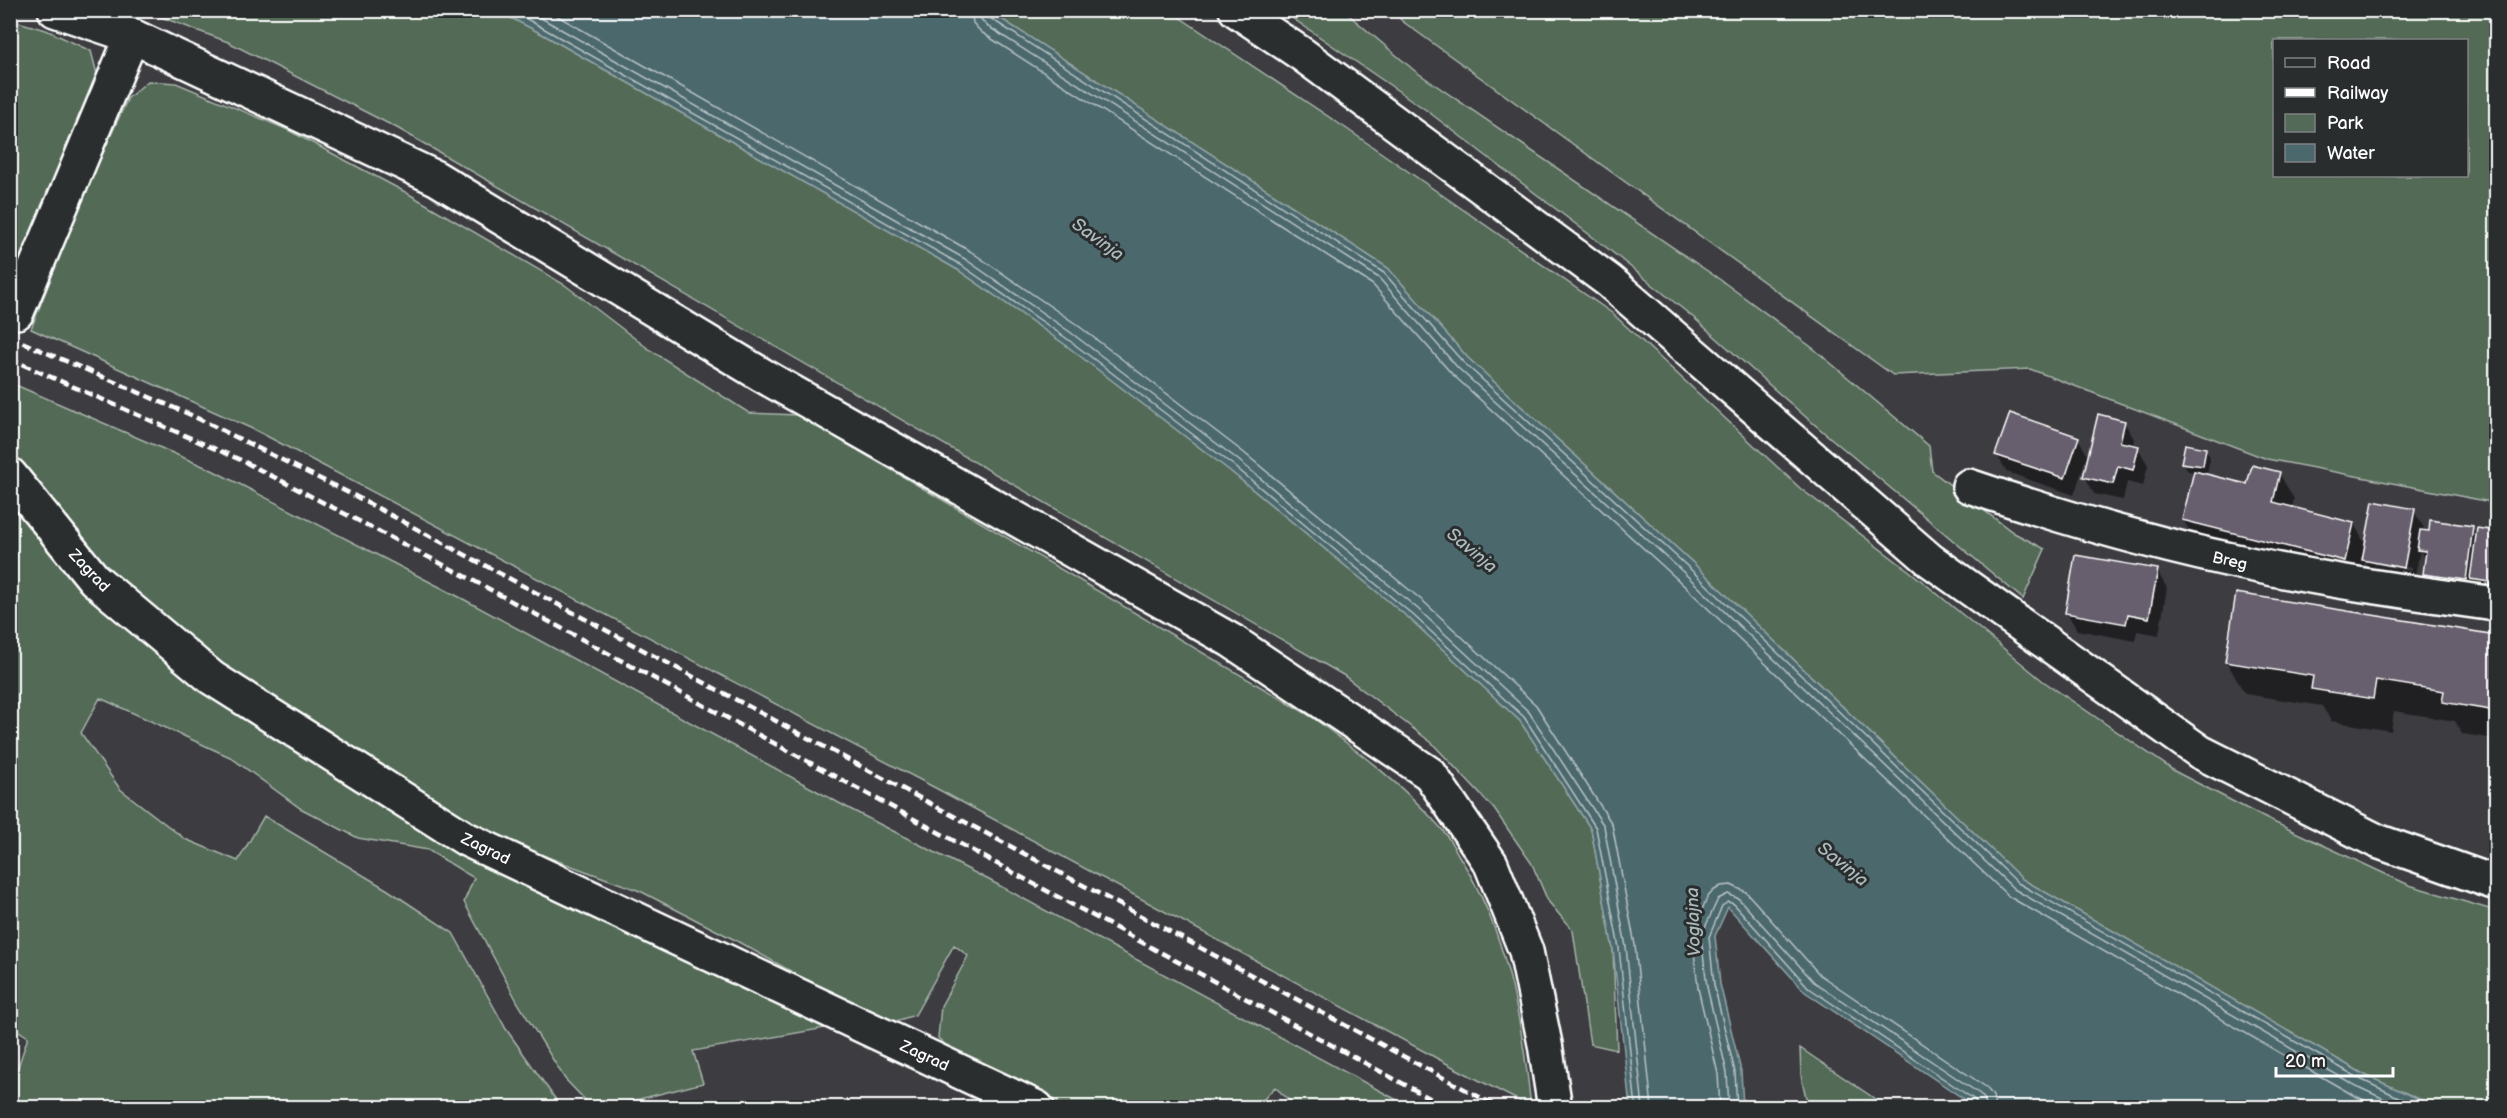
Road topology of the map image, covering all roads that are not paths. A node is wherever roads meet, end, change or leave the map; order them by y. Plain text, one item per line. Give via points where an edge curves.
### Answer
1 (55, 10) edge
2 (1236, 10) edge
3 (132, 36) junction
4 (18, 312) dead end
5 (10, 475) edge
6 (1969, 486) dead end
7 (2496, 604) edge
8 (2496, 883) edge
9 (1037, 1107) edge
10 (1555, 1107) edge

1 - 3 street
2 - 8 street via 1609,281 1930,560 2200,752 2377,841
3 - 4 street
3 - 10 street via 436,178 762,375 1232,641 1430,774 1491,864 1526,951
5 - 9 street, Zagrad via 94,579 212,678 466,839
6 - 7 street, Breg via 2146,540 2256,566

